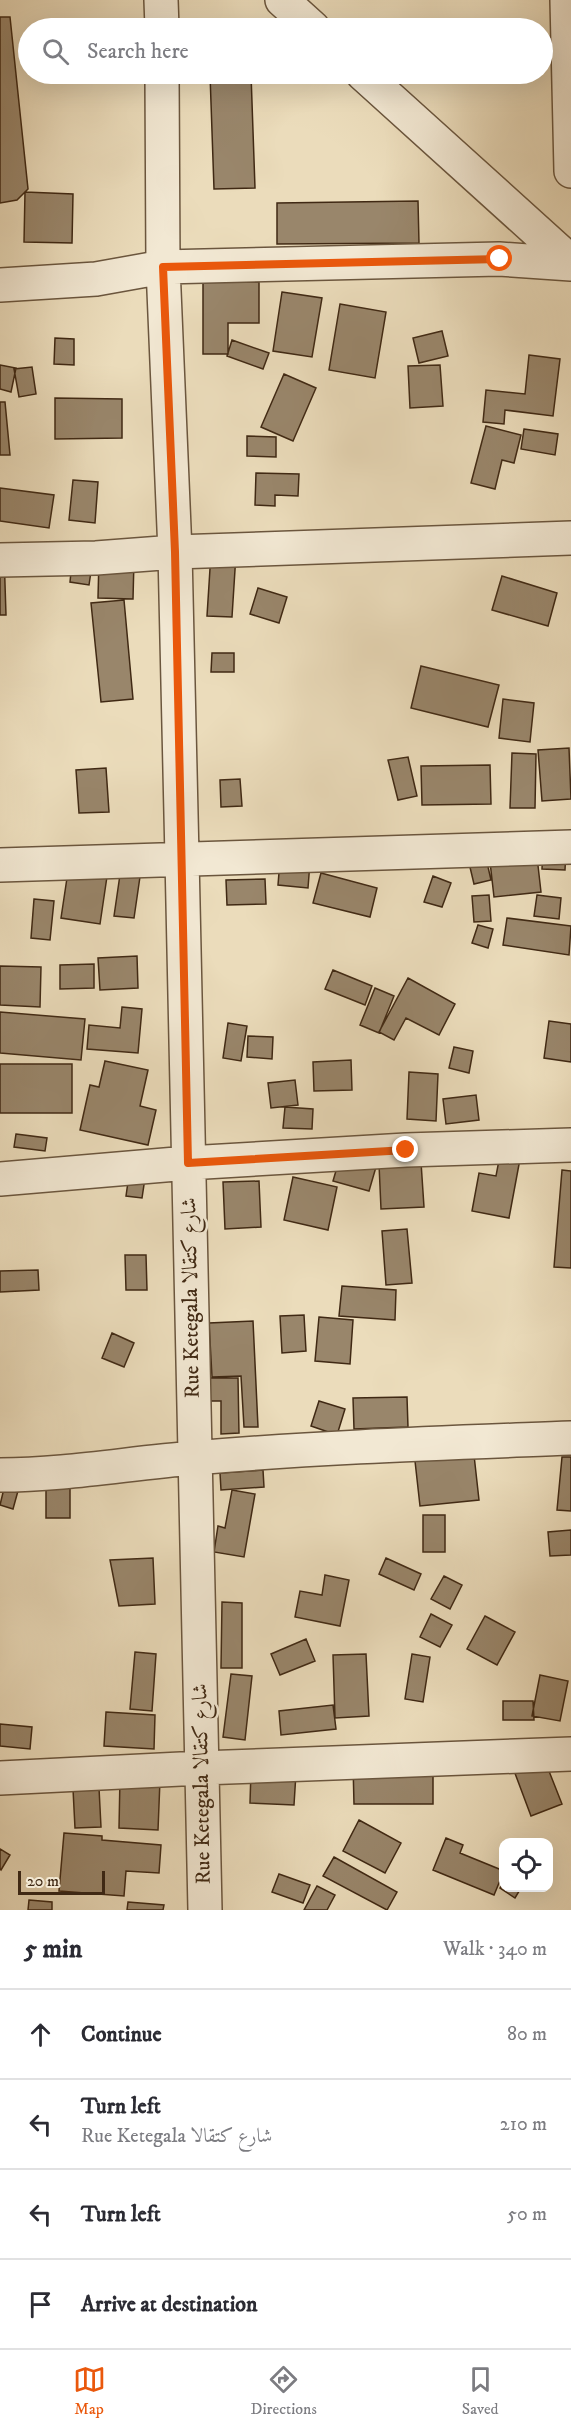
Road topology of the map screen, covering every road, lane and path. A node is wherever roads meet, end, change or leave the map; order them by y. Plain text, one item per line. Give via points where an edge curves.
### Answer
1 (162, 0) edge
2 (282, 0) edge
3 (567, 0) edge
4 (162, 18) edge
5 (302, 18) edge
6 (162, 84) edge
7 (374, 84) edge
8 (571, 171) edge
9 (571, 263) edge
10 (163, 267) junction
11 (0, 285) edge
12 (571, 538) edge
13 (175, 552) junction
14 (0, 560) edge
15 (571, 847) edge
16 (182, 858) junction
17 (0, 865) edge
18 (571, 1145) edge
19 (188, 1163) junction
20 (0, 1179) edge
21 (571, 1438) edge
22 (194, 1458) junction
23 (0, 1475) edge
24 (571, 1754) edge
25 (201, 1768) junction
26 (0, 1778) edge
27 (205, 1910) edge

1 - 4 street
2 - 5 street
3 - 8 street
6 - 10 street, Rue Ketegala شارع كتقالا
7 - 9 street
9 - 10 street via 500,259
10 - 11 street via 96,279
10 - 13 street, Rue Ketegala شارع كتقالا
12 - 13 street
13 - 14 street
13 - 16 street, Rue Ketegala شارع كتقالا
15 - 16 street
16 - 17 street
16 - 19 street, Rue Ketegala شارع كتقالا
18 - 19 street
19 - 20 street
19 - 22 street, Rue Ketegala شارع كتقالا
21 - 22 street via 380,1445
22 - 23 street via 35,1475
22 - 25 street, Rue Ketegala شارع كتقالا
24 - 25 street
25 - 26 street
25 - 27 street, Rue Ketegala شارع كتقالا

